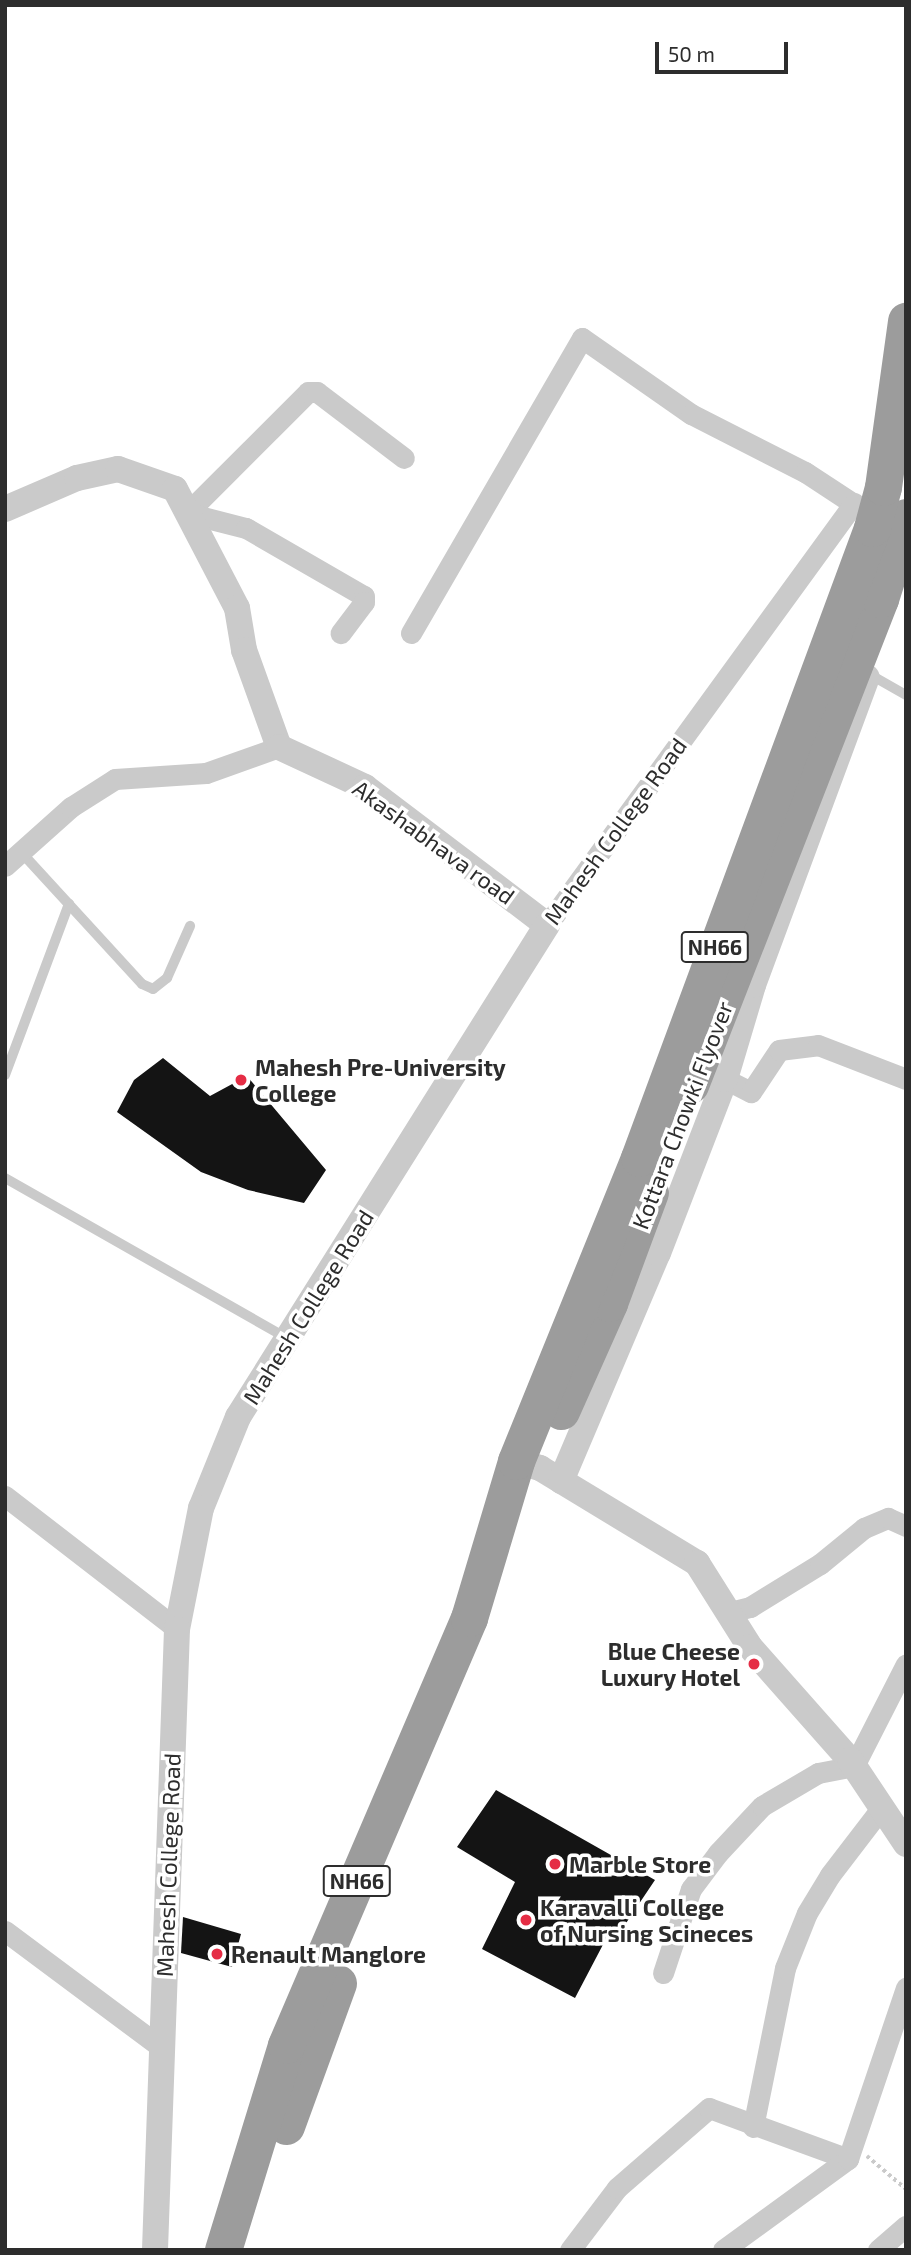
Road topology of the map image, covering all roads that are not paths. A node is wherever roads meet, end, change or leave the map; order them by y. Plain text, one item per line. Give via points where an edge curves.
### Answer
1 (906, 321) edge
2 (404, 458) dead end
3 (5, 509) edge
4 (187, 513) junction
5 (878, 513) edge
6 (905, 571) edge
7 (341, 633) dead end
8 (411, 633) dead end
9 (868, 674) junction
10 (906, 695) edge
11 (279, 747) junction
12 (21, 852) junction
13 (5, 866) edge
14 (69, 904) junction
15 (547, 925) junction
16 (190, 926) dead end
17 (5, 1075) edge
18 (725, 1079) junction
19 (906, 1079) edge
20 (5, 1178) edge
21 (288, 1339) junction
22 (539, 1470) junction
23 (5, 1496) edge
24 (906, 1526) edge
25 (730, 1612) junction
26 (177, 1629) junction
27 (906, 1664) edge
28 (854, 1766) junction
29 (883, 1806) junction
30 (906, 1844) edge
31 (5, 1931) edge
32 (663, 1973) dead end
33 (906, 1988) edge
34 (162, 2048) junction
35 (753, 2127) junction
36 (851, 2152) junction
37 (906, 2226) edge
38 (883, 2245) edge
39 (155, 2250) edge
40 (222, 2250) edge
41 (246, 2250) edge
42 (570, 2250) edge
43 (723, 2250) edge

1 - 5 highway, NH66
2 - 4 street via 317,392 308,393
3 - 4 street via 77,478 118,469 175,489
4 - 7 street via 246,528 364,596
4 - 11 street via 200,529 237,608 244,650
5 - 8 street via 691,414 582,338
5 - 15 street, Mahesh College Road
5 - 22 highway, NH66 via 639,1158
5 - 22 highway, Kottara Chowki Flyover / NH66 via 880,599 609,1303 567,1394
6 - 9 street
9 - 10 lane
9 - 18 street via 753,985
11 - 12 street via 206,773 115,779 71,807
11 - 15 street, Akashabhava road via 365,787
12 - 13 street
12 - 14 lane
14 - 16 lane via 142,984 153,989 167,978
14 - 17 lane
15 - 21 street, Mahesh College Road
18 - 19 street via 751,1092 779,1050 818,1045
18 - 22 street via 659,1253
20 - 21 lane
21 - 26 street, Mahesh College Road via 239,1417 201,1508
22 - 25 street via 696,1563
22 - 40 highway, NH66 via 469,1618 286,2045
22 - 41 highway, NH66 via 477,1640 311,2056
23 - 26 street
24 - 25 street via 888,1518 864,1528 799,1577 750,1607
25 - 28 street via 750,1647
26 - 34 street, Mahesh College Road
27 - 28 street
28 - 29 street
28 - 32 street via 818,1773 762,1806 691,1889
29 - 30 street
29 - 35 street via 807,1913 785,1968
31 - 34 street
33 - 36 street
34 - 39 street, Mahesh College Road
35 - 36 street
35 - 42 street via 709,2108 617,2188
36 - 43 street
37 - 38 street

